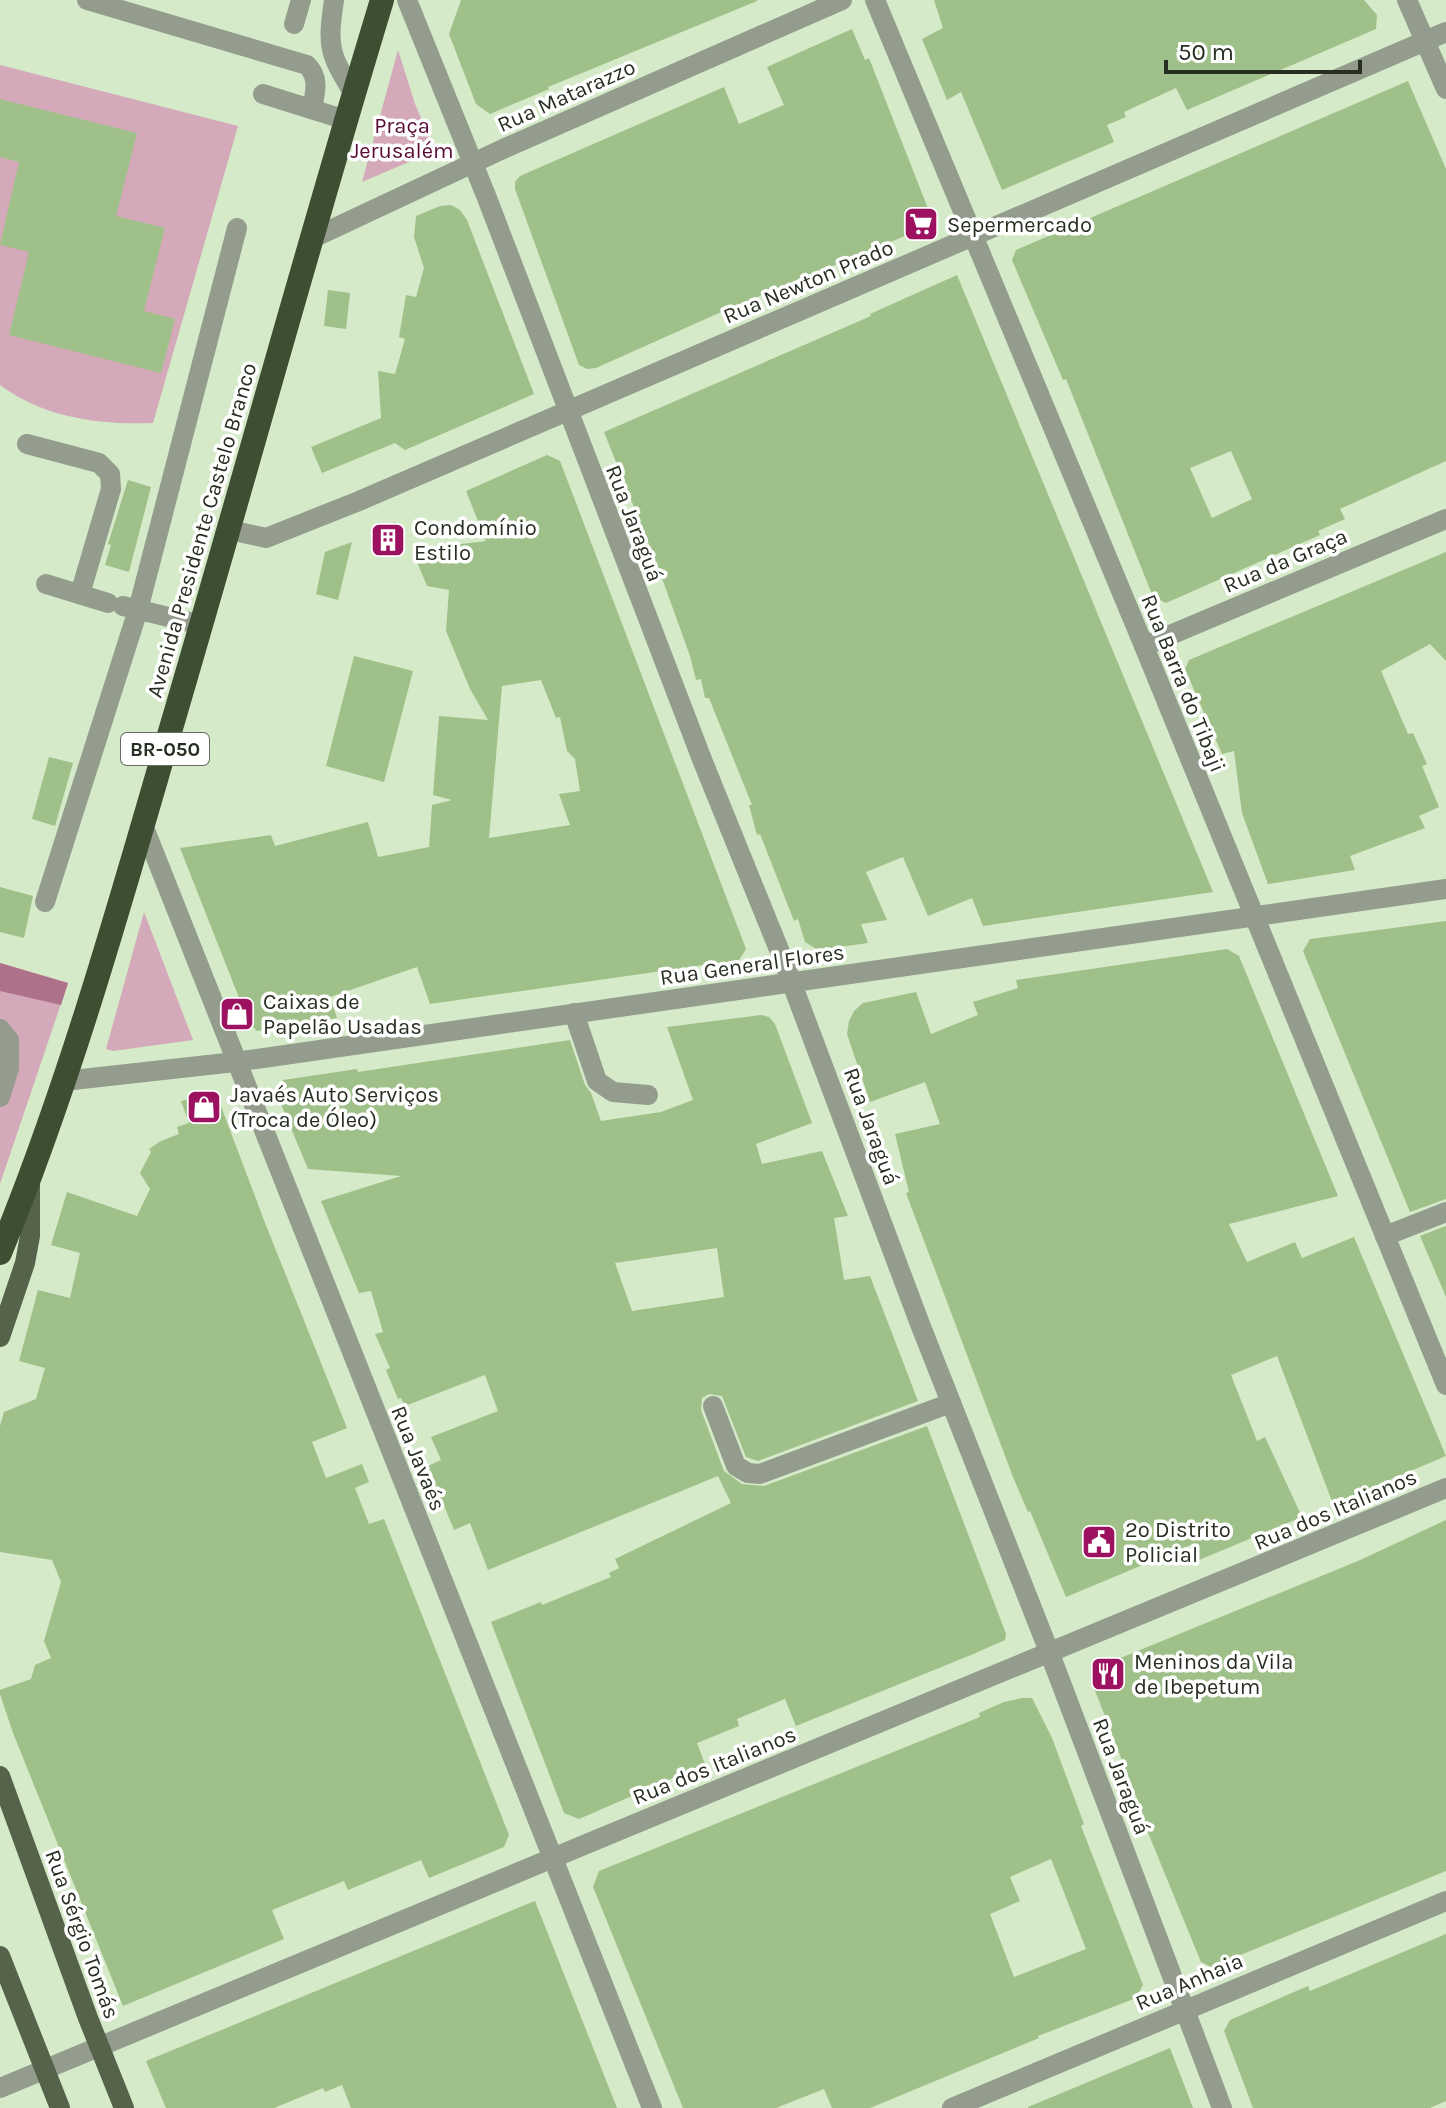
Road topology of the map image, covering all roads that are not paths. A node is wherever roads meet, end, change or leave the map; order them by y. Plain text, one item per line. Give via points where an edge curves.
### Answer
1 (301, 0) edge
2 (334, 0) edge
3 (382, 0) edge
4 (407, 0) edge
5 (842, 0) edge
6 (875, 0) edge
7 (1407, 0) edge
8 (84, 4) edge
9 (294, 24) dead end
10 (1446, 32) edge
11 (1425, 41) junction
12 (1446, 89) edge
13 (263, 94) dead end
14 (354, 94) junction
15 (312, 109) junction
16 (346, 120) junction
17 (472, 163) junction
18 (237, 228) dead end
19 (973, 236) junction
20 (311, 239) junction
21 (567, 413) junction
22 (27, 444) dead end
23 (1446, 519) edge
24 (230, 530) junction
25 (46, 584) dead end
26 (80, 594) junction
27 (123, 606) junction
28 (202, 625) junction
29 (1144, 646) junction
30 (143, 825) junction
31 (1446, 889) edge
32 (45, 902) dead end
33 (1254, 916) junction
34 (791, 981) junction
35 (574, 1013) junction
36 (0, 1029) edge
37 (235, 1062) junction
38 (64, 1081) junction
39 (648, 1095) dead end
40 (0, 1097) edge
41 (30, 1178) junction
42 (1446, 1212) edge
43 (1385, 1236) junction
44 (0, 1253) edge
45 (0, 1337) edge
46 (1446, 1385) edge
47 (951, 1403) junction
48 (713, 1406) dead end
49 (1446, 1488) edge
50 (1050, 1654) junction
51 (0, 1776) edge
52 (551, 1857) junction
53 (1446, 1901) edge
54 (0, 1956) edge
55 (1184, 2009) junction
56 (99, 2046) junction
57 (45, 2069) junction
58 (0, 2088) edge
59 (60, 2108) edge
60 (124, 2108) edge
61 (652, 2108) edge
62 (952, 2108) edge
63 (1222, 2108) edge

1 - 9 street
2 - 14 street via 332,57
3 - 14 highway, Avenida Presidente Castelo Branco / BR-050
4 - 17 street
5 - 17 street, Rua Matarazzo
6 - 19 street, Rua Barra do Tibaji
7 - 11 street
8 - 15 street via 307,65 315,73
10 - 11 street, Rua Newton Prado
11 - 12 street
11 - 19 street, Rua Newton Prado
13 - 15 street
14 - 16 highway, Avenida Presidente Castelo Branco / BR-050
15 - 16 street
16 - 20 highway, Avenida Presidente Castelo Branco / BR-050
17 - 20 street, Rua Matarazzo
17 - 21 street, Rua Jaraguá
18 - 27 street
19 - 21 street, Rua Newton Prado
19 - 29 street, Rua Barra do Tibaji
20 - 24 highway, Avenida Presidente Castelo Branco / BR-050
21 - 24 street, Rua Newton Prado via 266,538
21 - 34 street, Rua Jaraguá
22 - 26 street via 99,463 110,474 111,489
23 - 29 street, Rua da Graça
24 - 28 highway, Avenida Presidente Castelo Branco / BR-050
25 - 26 street
26 - 27 street
27 - 28 street
27 - 32 street
28 - 30 highway, Avenida Presidente Castelo Branco / BR-050
29 - 33 street, Rua Barra do Tibaji
30 - 37 street, Rua Javaés
30 - 38 highway, Avenida Presidente Castelo Branco / BR-050
31 - 33 street, Rua General Flores
33 - 34 street, Rua General Flores
33 - 43 street, Rua Barra do Tibaji
34 - 35 street, Rua General Flores
34 - 47 street, Rua Jaraguá
35 - 37 street, Rua General Flores
35 - 39 street via 597,1081 613,1092
36 - 40 street via 9,1040 9,1068
37 - 38 street, Rua General Flores
37 - 52 street, Rua Javaés
38 - 41 highway, Avenida Presidente Castelo Branco / BR-050
41 - 44 highway, Avenida Presidente Castelo Branco / BR-050
41 - 45 main road via 25,1263
42 - 43 street
43 - 46 street, Rua Barra do Tibaji
47 - 48 street via 760,1474 736,1466
47 - 50 street, Rua Jaraguá
49 - 50 street, Rua dos Italianos
50 - 52 street, Rua dos Italianos
50 - 55 street, Rua Jaraguá
51 - 56 main road, Rua Sérgio Tomás
52 - 56 street, Rua dos Italianos
52 - 61 street, Rua Javaés
53 - 55 street, Rua Anhaia
54 - 57 main road
55 - 62 street, Rua Anhaia
55 - 63 street, Rua Jaraguá
56 - 57 street, Rua dos Italianos
56 - 60 main road, Rua Sérgio Tomás
57 - 58 street, Rua dos Italianos
57 - 59 main road

